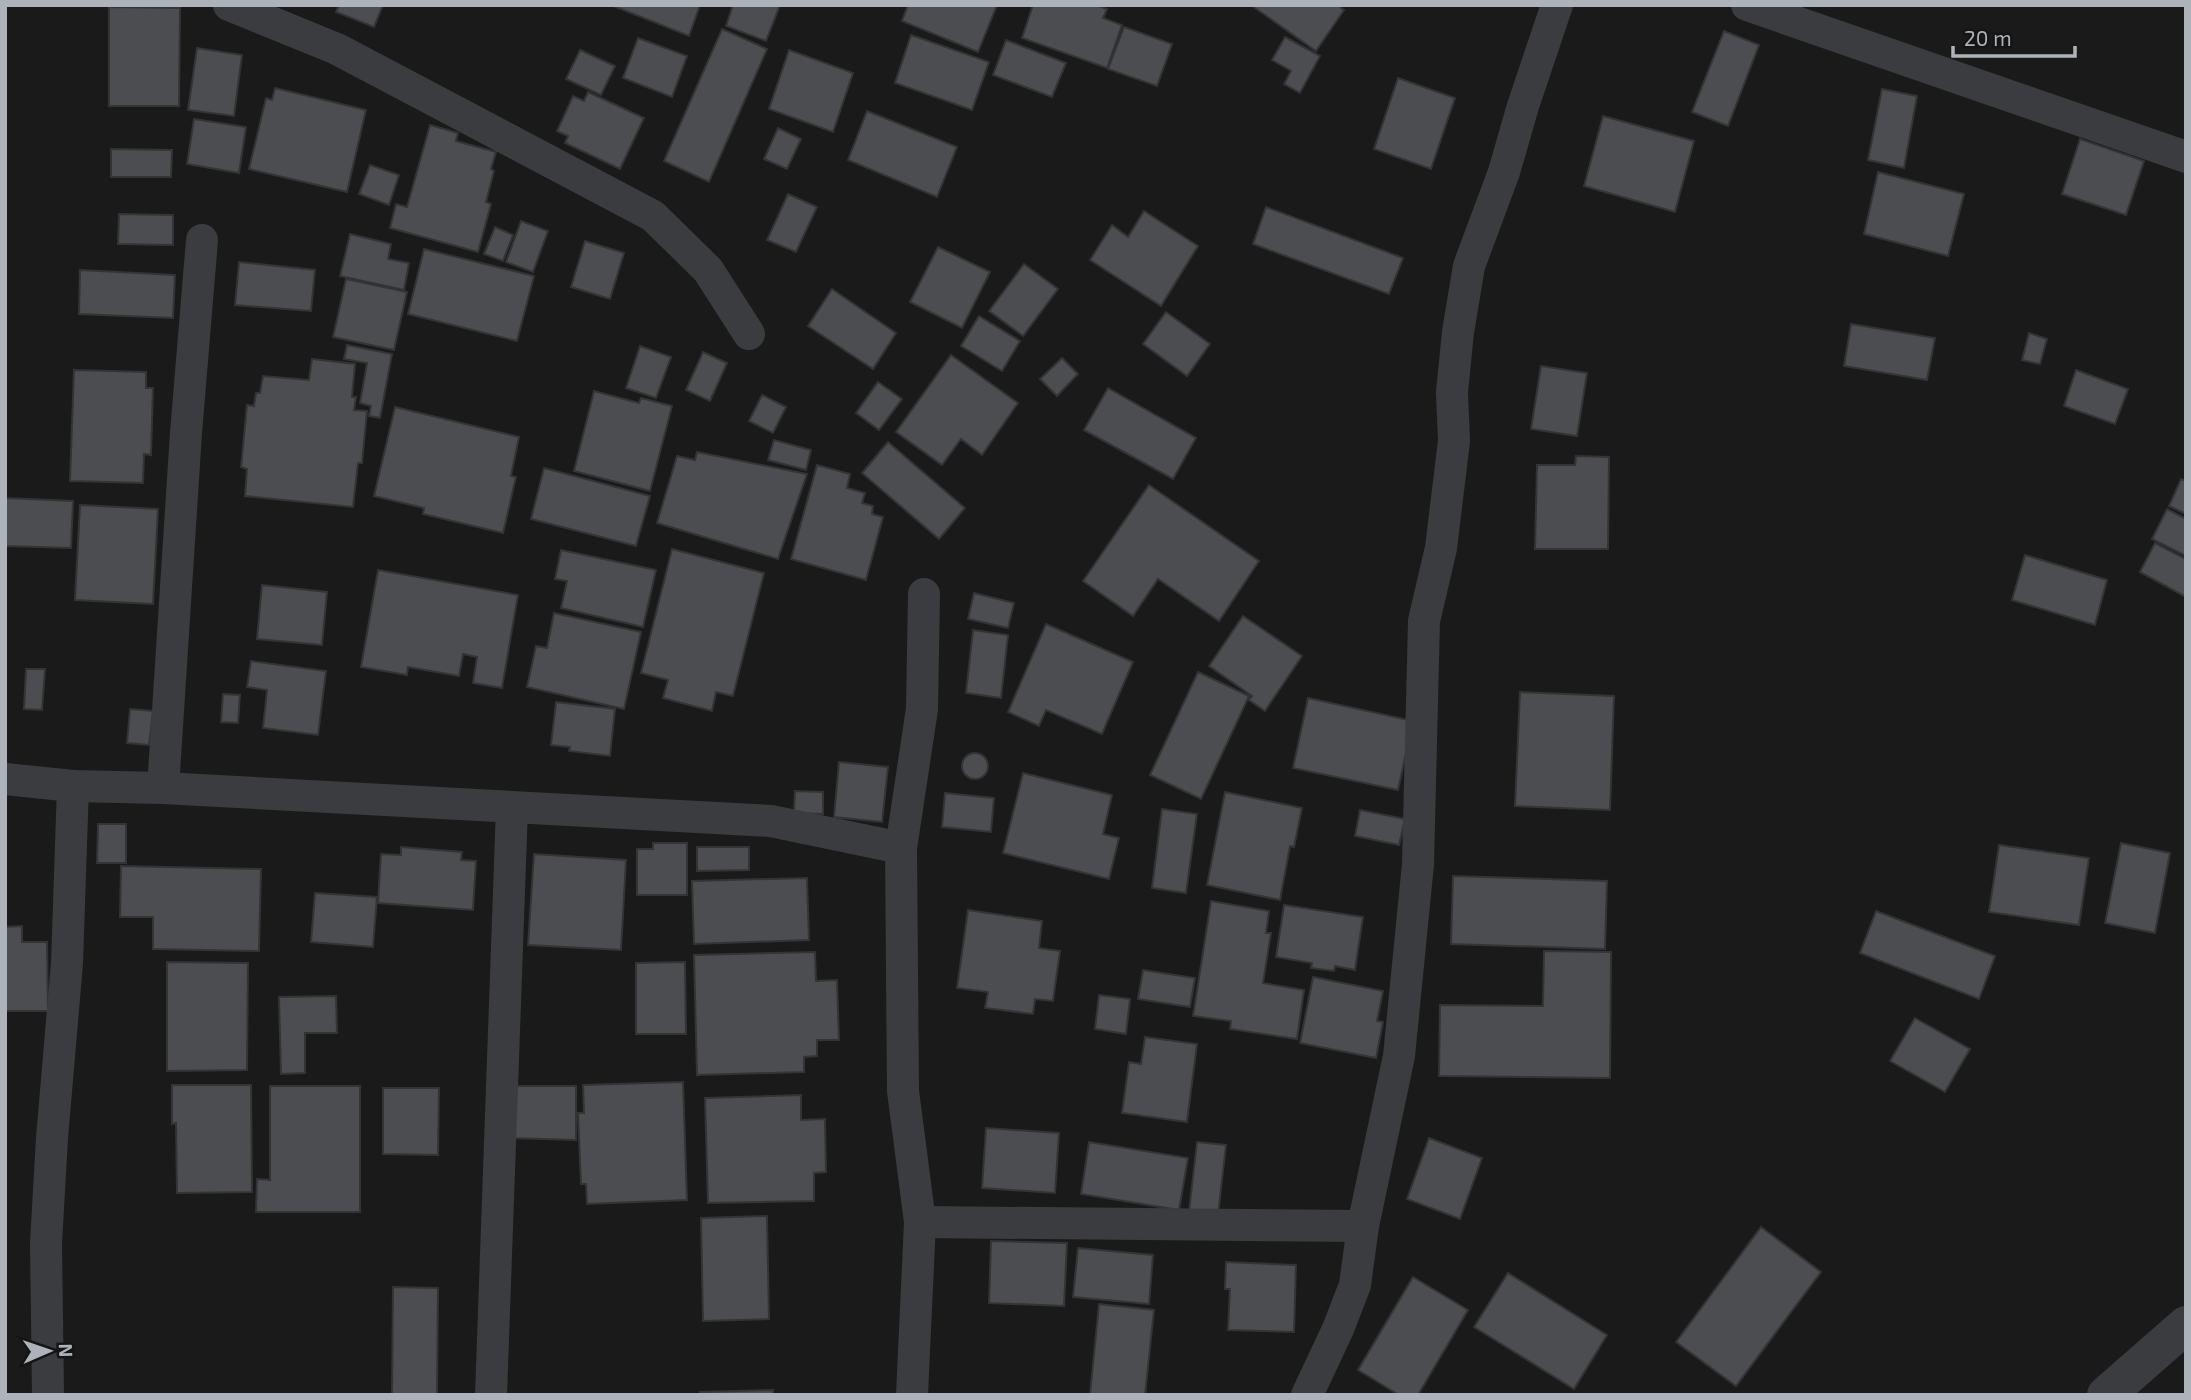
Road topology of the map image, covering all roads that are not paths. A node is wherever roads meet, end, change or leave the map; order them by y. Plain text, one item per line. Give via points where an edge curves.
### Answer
1 (229, 5) edge
2 (1557, 5) edge
3 (1747, 5) edge
4 (2186, 157) edge
5 (202, 240) dead end
6 (749, 334) dead end
7 (924, 594) dead end
8 (5, 779) edge
9 (73, 786) junction
10 (163, 788) junction
11 (512, 807) junction
12 (901, 848) junction
13 (920, 1222) junction
14 (1363, 1226) junction
15 (2186, 1325) edge
16 (48, 1395) edge
17 (491, 1395) edge
18 (912, 1395) edge
19 (1307, 1395) edge
20 (2106, 1395) edge

1 - 6 street via 337,49 653,216 708,270
2 - 14 street via 1469,266 1458,332 1452,392 1454,441 1441,548 1423,621 1418,864 1399,1056
3 - 4 street
5 - 10 street
7 - 12 street via 922,709
8 - 9 street
9 - 10 street
9 - 16 street via 67,963 46,1243
10 - 11 street
11 - 12 street via 771,821
11 - 17 street
12 - 13 street via 903,1091
13 - 14 street
13 - 18 street
14 - 19 street via 1355,1285
15 - 20 street

